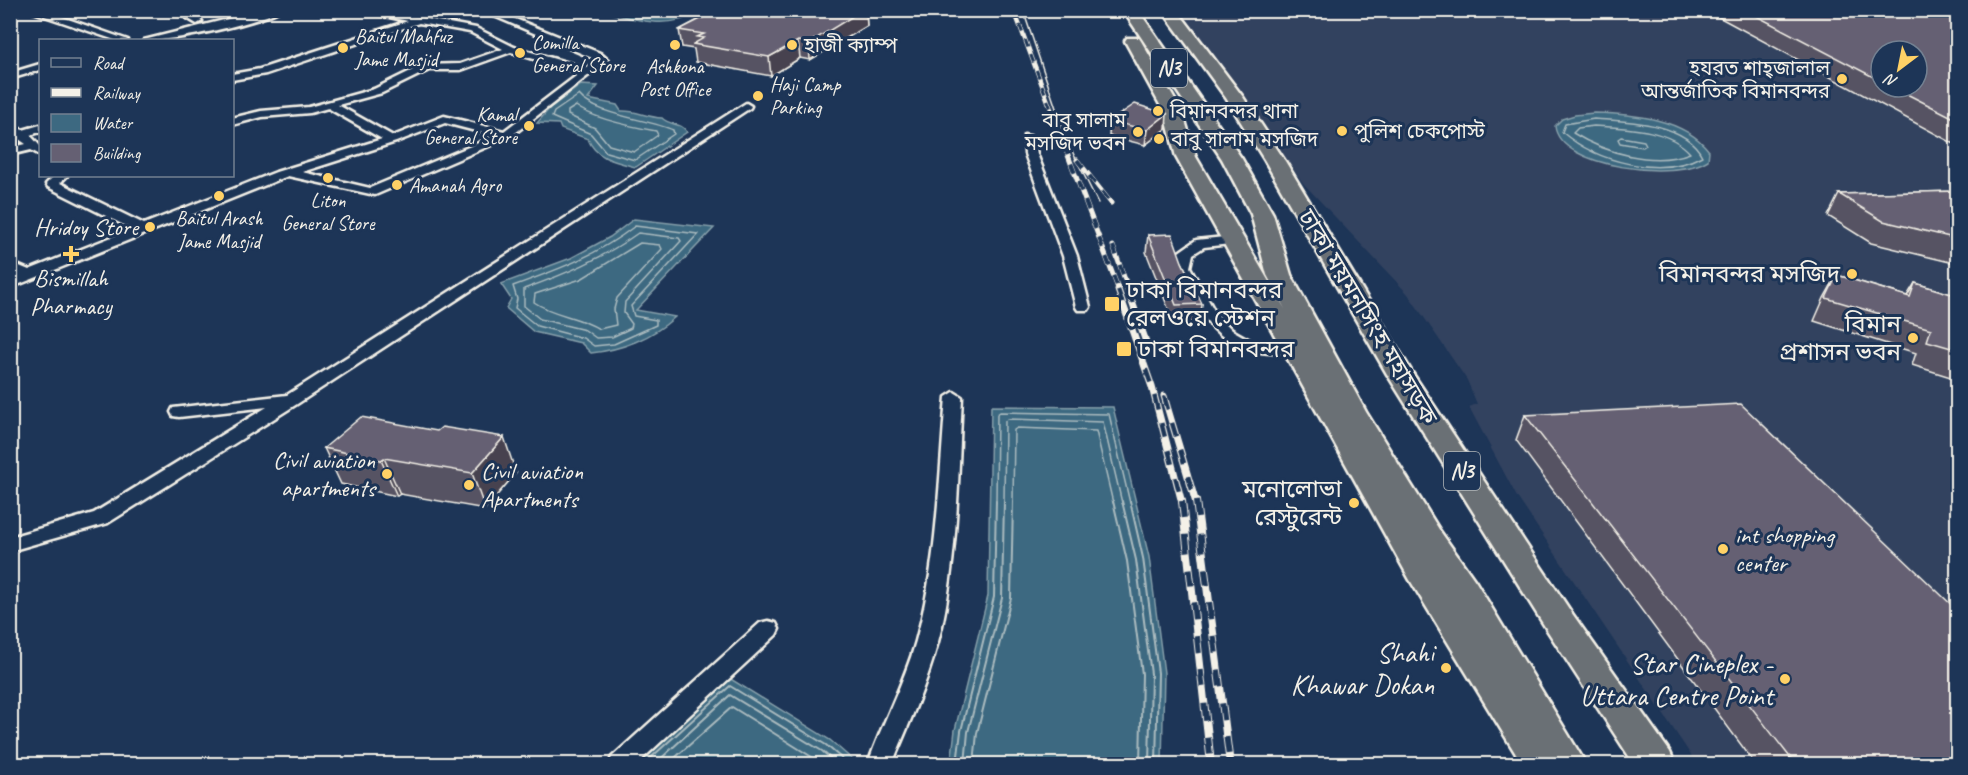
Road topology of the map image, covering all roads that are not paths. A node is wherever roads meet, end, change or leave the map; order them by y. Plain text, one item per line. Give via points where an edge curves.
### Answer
1 (20, 10) edge
2 (31, 10) edge
3 (205, 10) edge
4 (276, 10) edge
5 (360, 10) edge
6 (484, 10) edge
7 (1114, 10) edge
8 (1130, 10) edge
9 (1169, 10) edge
10 (10, 12) edge
11 (421, 20) junction
12 (197, 21) dead end
13 (120, 39) edge
14 (154, 39) edge
15 (511, 49) junction
16 (39, 67) edge
17 (589, 72) junction
18 (10, 76) edge
19 (234, 77) edge
20 (328, 104) junction
21 (746, 106) dead end
22 (234, 121) edge
23 (10, 128) edge
24 (39, 128) edge
25 (22, 134) junction
26 (506, 135) junction
27 (1028, 137) dead end
28 (392, 141) junction
29 (36, 149) edge
30 (10, 152) edge
31 (287, 172) junction
32 (61, 177) edge
33 (145, 230) junction
34 (1233, 240) junction
35 (10, 266) edge
36 (29, 276) junction
37 (10, 284) edge
38 (1083, 307) dead end
39 (1296, 349) junction
40 (954, 397) dead end
41 (291, 400) junction
42 (179, 412) dead end
43 (10, 544) edge
44 (768, 629) dead end
45 (621, 765) edge
46 (880, 765) edge
47 (1543, 765) edge
48 (1567, 765) edge
49 (1656, 765) edge

1 - 10 street
2 - 13 street
3 - 12 street via 187,15
4 - 14 street
5 - 11 street
6 - 17 street via 601,57 603,60
7 - 34 highway via 1174,114 1186,157
8 - 48 highway, ঢাকা ময়মনসিংহ মহাসড়ক / N3 via 1244,180 1262,214 1279,275 1352,412
9 - 49 highway, ঢাকা ময়মনসিংহ মহাসড়ক / N3 via 1234,97 1400,374
11 - 15 street via 473,30
11 - 19 street via 262,72
15 - 17 street
15 - 20 street via 461,67 427,66 378,91
16 - 18 street
17 - 26 street
20 - 22 street
20 - 28 street
21 - 41 street
23 - 25 street
24 - 25 street
25 - 29 street
26 - 28 street via 444,119
26 - 31 street via 371,192
27 - 38 street via 1070,256
28 - 31 street
29 - 30 street
31 - 33 street
32 - 33 street via 52,184
33 - 36 street
34 - 39 highway
34 - 39 street via 1201,243 1186,252 1183,267 1215,324 1231,338 1252,346
35 - 36 street
36 - 37 street
39 - 47 highway via 1422,571
40 - 46 street via 935,608 904,708
41 - 42 street
41 - 43 street via 100,518
44 - 45 street

